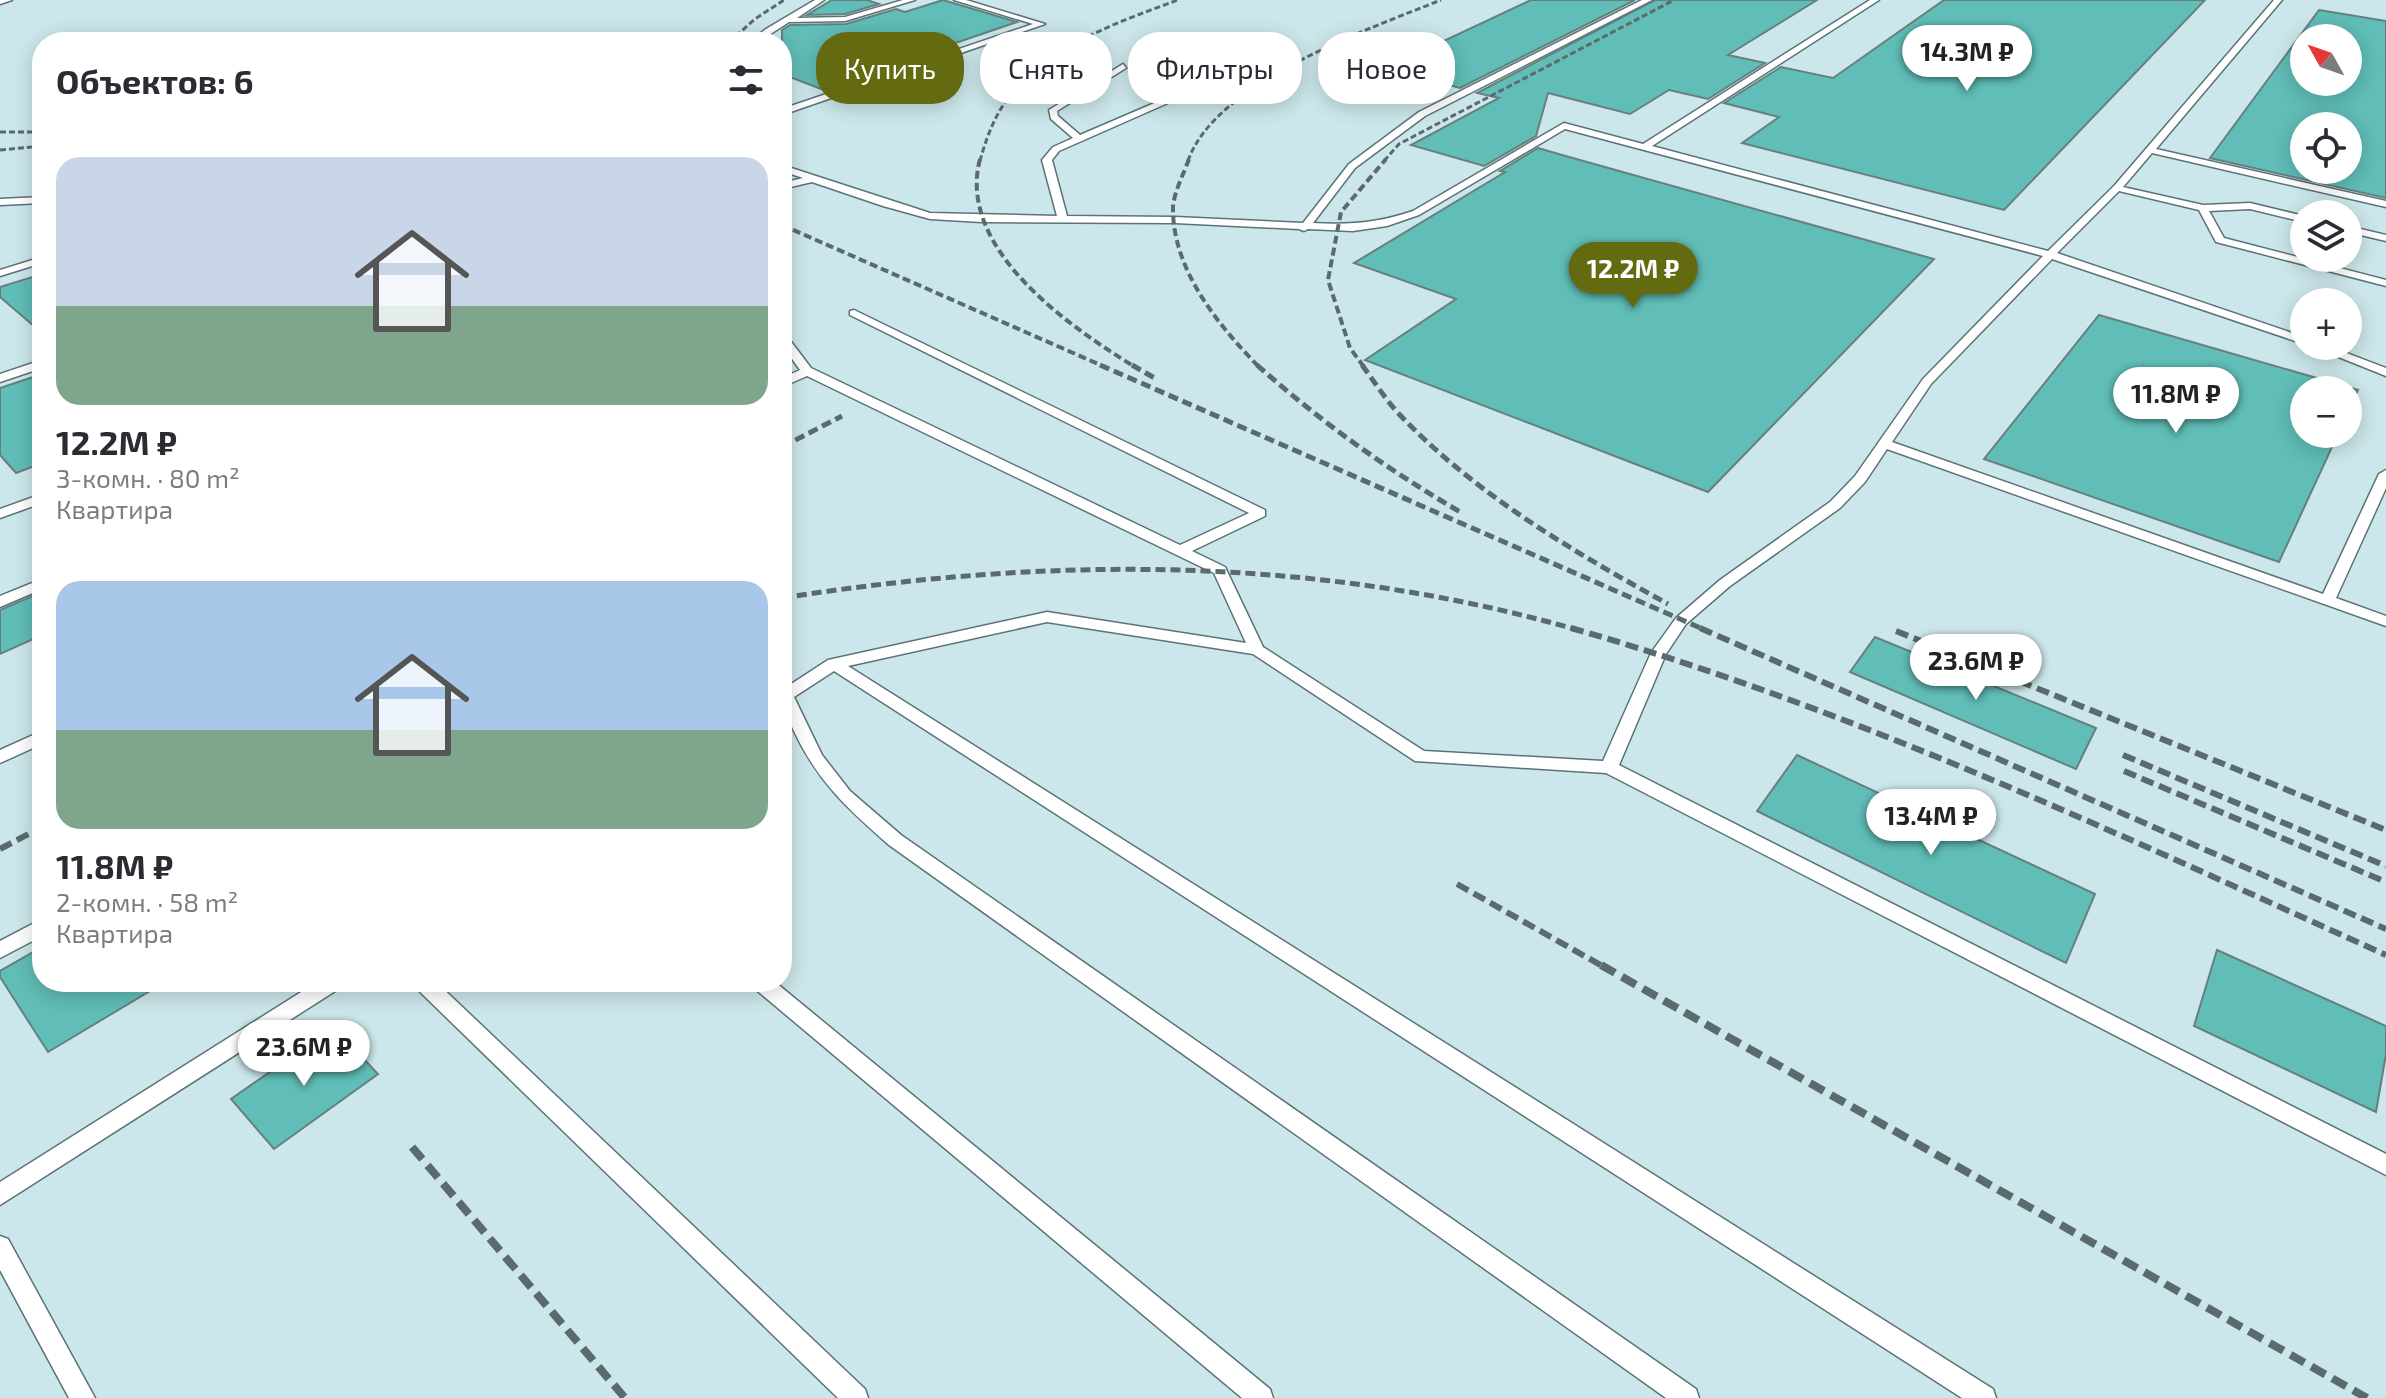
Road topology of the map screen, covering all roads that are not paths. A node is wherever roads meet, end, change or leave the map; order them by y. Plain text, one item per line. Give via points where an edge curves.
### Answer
1 (8, 0) edge
2 (820, 0) edge
3 (911, 0) edge
4 (958, 0) edge
5 (1648, 0) edge
6 (1875, 0) edge
7 (2278, 0) edge
8 (0, 2) edge
9 (789, 20) junction
10 (764, 32) edge
11 (1123, 66) dead end
12 (1162, 104) edge
13 (792, 109) edge
14 (1080, 140) junction
15 (1643, 148) junction
16 (2150, 150) junction
17 (792, 172) edge
18 (812, 179) junction
19 (792, 184) edge
20 (2117, 188) junction
21 (32, 200) edge
22 (0, 202) edge
23 (2386, 204) edge
24 (2203, 208) junction
25 (2290, 216) edge
26 (1063, 219) junction
27 (1304, 228) junction
28 (2362, 232) edge
29 (2386, 238) edge
30 (2049, 254) junction
31 (32, 263) edge
32 (0, 273) edge
33 (2386, 283) edge
34 (854, 313) dead end
35 (2290, 336) edge
36 (792, 351) edge
37 (2354, 360) edge
38 (32, 367) edge
39 (807, 371) junction
40 (2386, 372) edge
41 (0, 378) edge
42 (792, 378) edge
43 (1886, 444) junction
44 (2386, 474) edge
45 (32, 502) edge
46 (0, 514) edge
47 (1180, 551) junction
48 (32, 588) edge
49 (2327, 601) junction
50 (0, 602) edge
51 (2386, 621) edge
52 (1257, 650) junction
53 (834, 664) junction
54 (792, 690) edge
55 (792, 713) edge
56 (32, 742) edge
57 (0, 757) edge
58 (1609, 767) junction
59 (32, 932) edge
60 (0, 950) edge
61 (317, 992) edge
62 (433, 992) edge
63 (773, 992) edge
64 (2386, 1165) edge
65 (0, 1194) edge
66 (0, 1247) edge
67 (83, 1398) edge
68 (856, 1398) edge
69 (1261, 1398) edge
70 (1687, 1398) edge
71 (1984, 1398) edge

1 - 8 lane
2 - 9 lane
3 - 9 lane via 845,19
4 - 13 lane via 1041,24
5 - 27 lane via 1422,114 1352,166
6 - 15 lane
7 - 16 lane
9 - 10 lane
11 - 14 lane via 1053,110
12 - 14 lane
14 - 26 lane via 1056,149 1047,160
15 - 27 lane via 1564,126 1403,218 1372,226
15 - 30 lane
16 - 20 lane
16 - 23 lane
17 - 18 lane
18 - 19 lane
18 - 26 lane via 930,216
20 - 24 lane
20 - 30 lane
21 - 22 lane
24 - 25 lane via 2250,206
24 - 33 lane via 2220,240
26 - 27 lane
28 - 29 lane
30 - 35 lane
30 - 43 lane via 1927,382
31 - 32 lane
34 - 47 lane via 1260,513
36 - 39 lane
37 - 40 lane
38 - 41 lane
39 - 42 lane
39 - 47 lane
43 - 49 lane
43 - 58 lane via 1835,505 1681,621 1659,653
44 - 49 lane
45 - 46 lane
47 - 52 lane via 1220,570
48 - 50 lane
49 - 51 lane
52 - 53 lane via 1047,617
52 - 58 lane via 1421,757
53 - 54 lane
53 - 71 lane
55 - 70 lane via 815,758 844,795 895,840
56 - 57 lane
58 - 64 lane
59 - 60 lane
61 - 65 lane
62 - 68 lane
63 - 69 lane
66 - 67 lane

